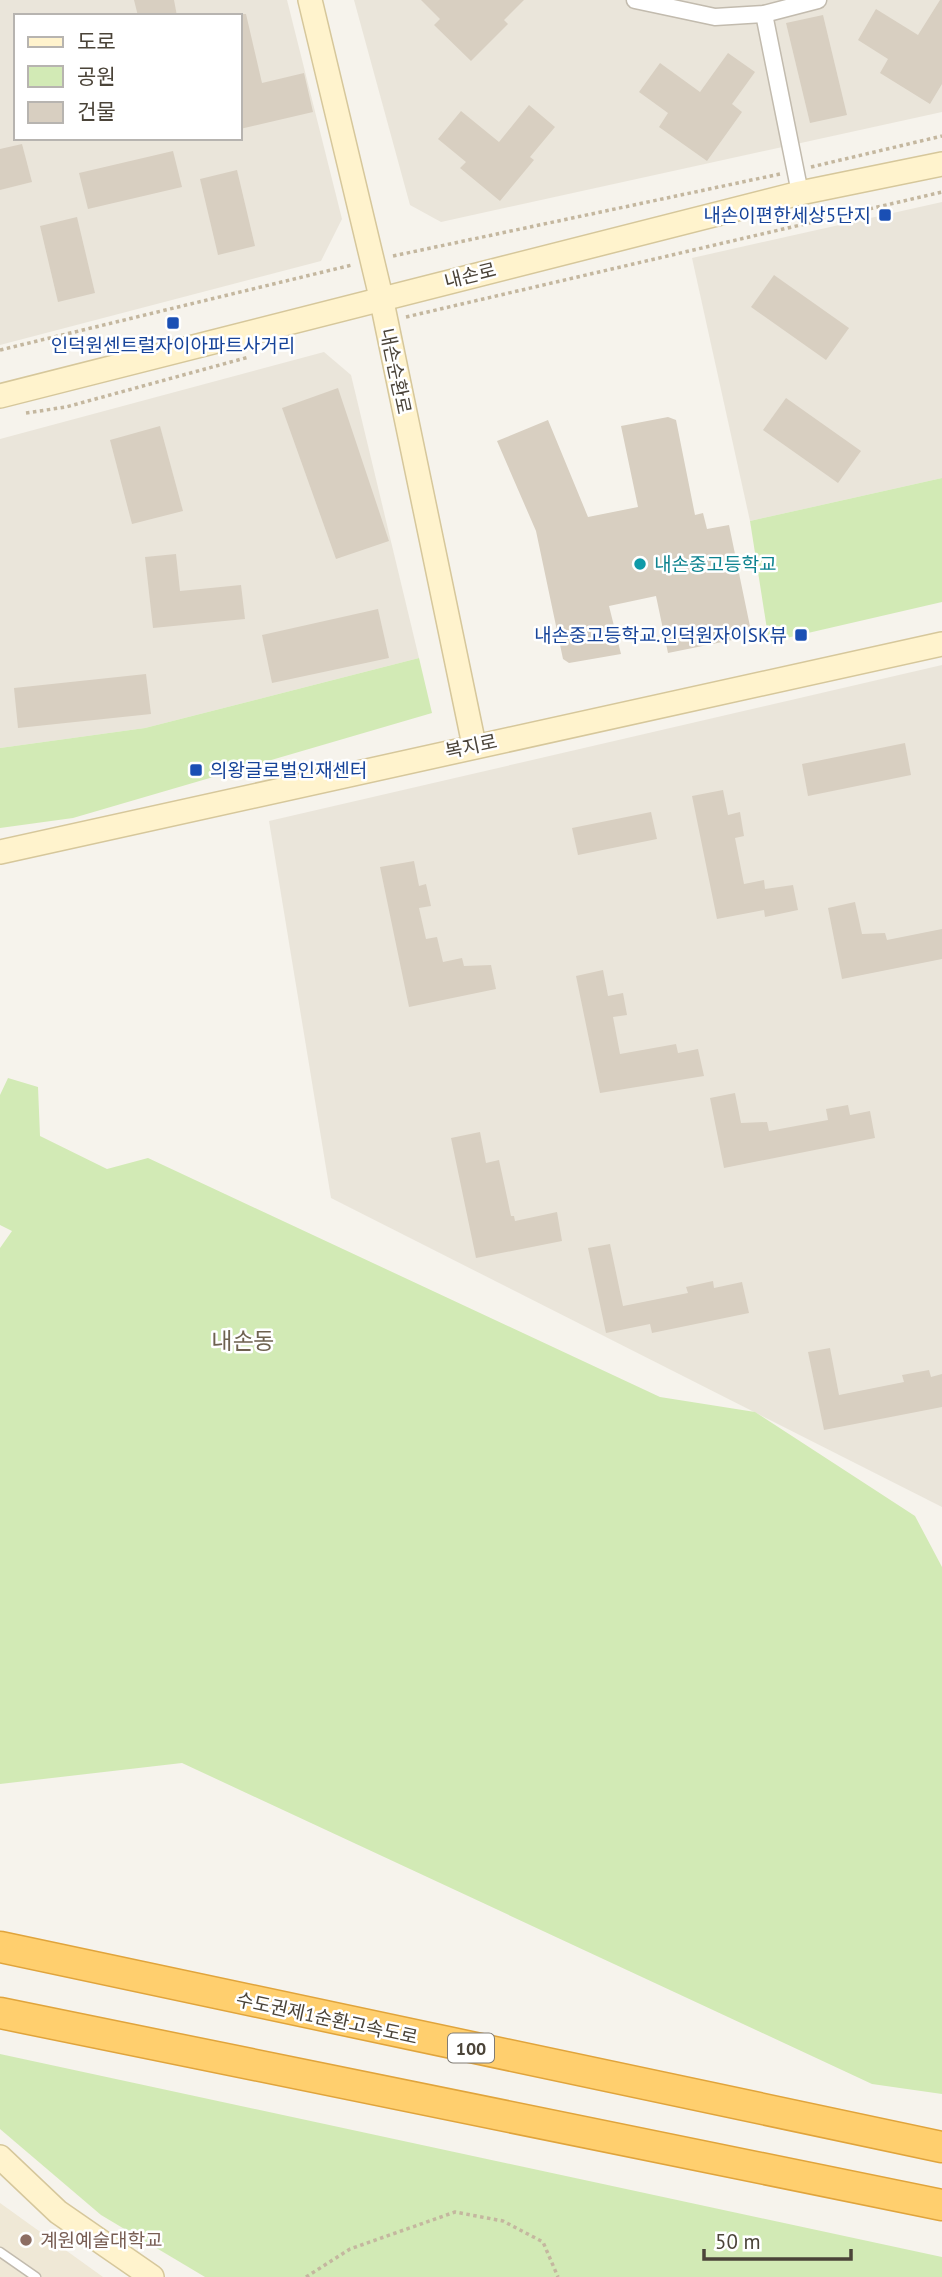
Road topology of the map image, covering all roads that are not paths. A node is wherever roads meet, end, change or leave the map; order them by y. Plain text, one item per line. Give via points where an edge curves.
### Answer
1 (310, 0) edge
2 (635, 0) edge
3 (818, 0) edge
4 (764, 15) junction
5 (942, 164) edge
6 (800, 193) junction
7 (381, 297) junction
8 (0, 396) edge
9 (942, 644) edge
10 (474, 745) junction
11 (0, 852) edge
12 (0, 1947) edge
13 (0, 2013) edge
14 (942, 2147) edge
15 (0, 2157) edge
16 (942, 2205) edge
17 (0, 2252) edge
18 (36, 2277) edge
19 (152, 2277) edge

1 - 7 street, 내손순환로
2 - 4 street via 715,17
3 - 4 street
4 - 6 street
5 - 6 street, 내손로
6 - 7 street, 내손로
7 - 8 street, 내손로
7 - 10 street, 내손순환로
9 - 10 street, 복지로
10 - 11 street, 복지로
12 - 14 highway, 수도권제1순환고속도로 / 100
13 - 16 highway
15 - 19 street via 58,2212
17 - 18 lane

